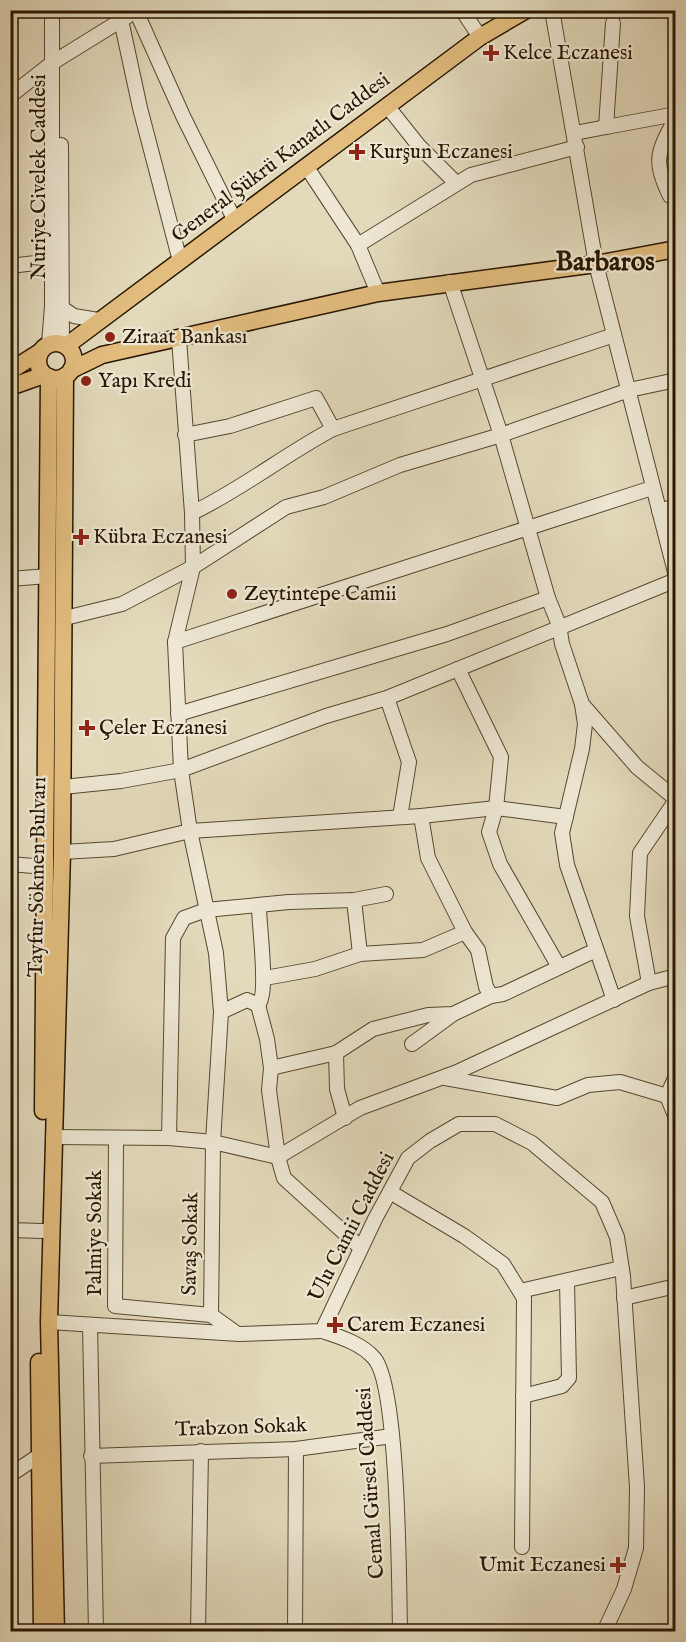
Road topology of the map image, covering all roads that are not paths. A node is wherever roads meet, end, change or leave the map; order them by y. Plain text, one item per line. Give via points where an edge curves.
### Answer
1 (52, 10) edge
2 (61, 10) edge
3 (462, 10) edge
4 (525, 10) edge
5 (552, 10) edge
6 (136, 11) edge
7 (122, 20) junction
8 (613, 23) dead end
9 (480, 37) junction
10 (56, 60) junction
11 (10, 96) edge
12 (388, 107) junction
13 (675, 116) edge
14 (606, 128) junction
15 (575, 133) junction
16 (577, 147) junction
17 (306, 166) junction
18 (455, 182) junction
19 (674, 198) edge
20 (235, 221) junction
21 (358, 245) junction
22 (675, 249) edge
23 (52, 261) junction
24 (180, 261) junction
25 (596, 264) junction
26 (10, 266) edge
27 (450, 282) junction
28 (378, 293) junction
29 (62, 308) junction
30 (98, 320) junction
31 (614, 335) junction
32 (178, 339) junction
33 (54, 347) junction
34 (10, 370) edge
35 (57, 374) junction
36 (481, 379) junction
37 (675, 380) edge
38 (10, 387) edge
39 (629, 390) junction
40 (333, 429) junction
41 (185, 435) junction
42 (501, 435) junction
43 (652, 488) junction
44 (675, 506) edge
45 (659, 511) junction
46 (192, 513) junction
47 (528, 527) junction
48 (193, 567) junction
49 (48, 576) junction
50 (675, 578) edge
51 (10, 579) edge
52 (548, 598) junction
53 (65, 618) junction
54 (559, 625) junction
55 (175, 642) junction
56 (458, 669) junction
57 (387, 698) junction
58 (582, 704) junction
59 (178, 714) junction
60 (181, 770) junction
61 (63, 787) junction
62 (675, 799) edge
63 (496, 808) junction
64 (421, 816) junction
65 (400, 817) junction
66 (566, 817) junction
67 (190, 831) junction
68 (62, 852) junction
69 (10, 864) edge
70 (45, 867) junction
71 (386, 894) dead end
72 (354, 900) junction
73 (259, 907) junction
74 (206, 910) junction
75 (465, 932) junction
76 (596, 950) junction
77 (360, 954) junction
78 (559, 968) junction
79 (675, 976) edge
80 (265, 978) junction
81 (649, 983) junction
82 (491, 996) junction
83 (614, 1000) junction
84 (258, 1005) junction
85 (220, 1012) junction
86 (453, 1014) junction
87 (412, 1044) dead end
88 (336, 1053) junction
89 (271, 1068) junction
90 (675, 1076) edge
91 (441, 1077) junction
92 (667, 1096) junction
93 (345, 1118) junction
94 (675, 1118) edge
95 (53, 1137) junction
96 (116, 1138) junction
97 (169, 1138) junction
98 (213, 1142) junction
99 (278, 1157) junction
100 (390, 1192) junction
101 (10, 1230) edge
102 (42, 1231) junction
103 (361, 1248) junction
104 (621, 1268) junction
105 (567, 1281) junction
106 (675, 1286) edge
107 (520, 1292) junction
108 (624, 1298) junction
109 (211, 1315) junction
110 (49, 1322) junction
111 (90, 1325) junction
112 (322, 1331) junction
113 (236, 1333) junction
114 (523, 1396) junction
115 (392, 1436) junction
116 (296, 1449) junction
117 (201, 1451) junction
118 (46, 1455) junction
119 (91, 1456) junction
120 (10, 1475) edge
121 (522, 1547) dead end
122 (42, 1632) edge
123 (56, 1632) edge
124 (96, 1632) edge
125 (198, 1632) edge
126 (295, 1632) edge
127 (400, 1632) edge
128 (604, 1632) edge

1 - 10 street, Nuriye Civelek Caddesi
2 - 10 street, Nuriye Civelek Caddesi
3 - 9 street
4 - 9 main road, General Şükrü Kanatlı Caddesi
5 - 15 street
6 - 7 street
6 - 20 street
7 - 10 street
7 - 24 street via 140,108
8 - 14 street
9 - 12 main road, General Şükrü Kanatlı Caddesi
10 - 11 street
10 - 23 street, Nuriye Civelek Caddesi
10 - 29 street, Nuriye Civelek Caddesi
12 - 17 main road, General Şükrü Kanatlı Caddesi
12 - 18 street
13 - 14 street
13 - 19 street via 658,157 659,173
14 - 15 street
15 - 16 street
16 - 18 street
16 - 25 street
17 - 20 main road, General Şükrü Kanatlı Caddesi
17 - 21 street
18 - 21 street
20 - 24 main road, General Şükrü Kanatlı Caddesi
21 - 28 street
22 - 25 main road
23 - 26 street
23 - 33 street, Nuriye Civelek Caddesi
24 - 30 main road, General Şükrü Kanatlı Caddesi
25 - 27 main road
25 - 31 street
27 - 28 main road
27 - 36 street
28 - 32 main road
29 - 30 street via 74,316
29 - 33 street, Nuriye Civelek Caddesi
30 - 33 main road, General Şükrü Kanatlı Caddesi
31 - 36 street
31 - 39 street
32 - 35 main road via 102,355
32 - 41 street, Savaş Sokak
33 - 34 main road, General Şükrü Kanatlı Caddesi
33 - 35 main road, Nuriye Civelek Caddesi via 39,367
33 - 35 main road, Nuriye Civelek Caddesi via 73,357
35 - 38 main road
35 - 49 main road, Tayfur Sökmen Bulvarı
35 - 53 main road, Tayfur Sökmen Bulvarı
36 - 40 street
36 - 42 street
37 - 39 street
39 - 42 street
39 - 43 street
40 - 41 street via 316,398 230,426
40 - 46 street
41 - 46 street, Savaş Sokak
42 - 47 street
42 - 48 street via 400,465 324,497 286,507
43 - 45 street
43 - 47 street
44 - 45 street
45 - 50 street
46 - 48 street, Savaş Sokak
47 - 52 street
47 - 55 street
48 - 53 street via 122,604
48 - 55 street, Savaş Sokak
49 - 51 street
49 - 70 main road, Tayfur Sökmen Bulvarı
50 - 54 street
52 - 54 street
52 - 59 street via 447,634
53 - 61 main road, Tayfur Sökmen Bulvarı
54 - 56 street
54 - 58 street
55 - 59 street, Savaş Sokak
56 - 57 street
56 - 63 street via 501,757
57 - 60 street via 326,716
57 - 65 street via 409,762
58 - 62 street via 637,767
58 - 66 street via 585,724
59 - 60 street, Savaş Sokak
60 - 61 street
60 - 67 street, Savaş Sokak
61 - 68 main road, Tayfur Sökmen Bulvarı
62 - 81 street via 640,853 637,916
63 - 64 street
63 - 66 street
63 - 78 street via 489,832 500,864
64 - 65 street
64 - 75 street via 428,858
65 - 67 street
66 - 76 street via 562,833 567,865
67 - 68 street via 114,849
67 - 74 street, Savaş Sokak
68 - 95 main road, Tayfur Sökmen Bulvarı
69 - 70 street
70 - 102 main road, Tayfur Sökmen Bulvarı
71 - 72 street
72 - 73 street
72 - 77 street
73 - 74 street
73 - 80 street via 260,960
74 - 85 street, Savaş Sokak via 216,953
74 - 97 street via 184,918 173,938
75 - 77 street via 423,950
75 - 82 street via 478,950
76 - 78 street
76 - 83 street
77 - 80 street via 315,969
78 - 82 street
79 - 81 street
80 - 84 street
81 - 83 street
82 - 86 street
83 - 91 street
84 - 85 street via 247,1000
84 - 89 street
85 - 98 street, Savaş Sokak
86 - 87 street
86 - 88 street via 428,1015 373,1029
88 - 89 street
88 - 93 street via 337,1089
89 - 99 street via 269,1090
90 - 92 street
91 - 92 street via 557,1098 588,1085 620,1082
91 - 93 street via 360,1108
92 - 94 street
93 - 99 street
95 - 96 street
95 - 110 main road, Tayfur Sökmen Bulvarı
96 - 97 street
96 - 109 street, Palmiye Sokak via 115,1306
97 - 98 street
98 - 99 street
98 - 109 street, Savaş Sokak
99 - 103 street via 284,1178
100 - 103 street, Ulu Camii Caddesi
100 - 104 street, Ulu Camii Caddesi via 408,1158 430,1141 459,1124 495,1124 532,1143 602,1202 617,1237
100 - 107 street via 503,1264
101 - 102 street
102 - 118 main road, Tayfur Sökmen Bulvarı
103 - 112 street, Ulu Camii Caddesi
104 - 105 street
104 - 108 street, Ulu Camii Caddesi
105 - 107 street
105 - 114 street via 569,1378 562,1386
106 - 108 street
107 - 114 street via 524,1298
108 - 128 street, Ulu Camii Caddesi via 637,1487 636,1548 624,1589
109 - 113 street, Savaş Sokak
110 - 111 street, Ulu Camii Caddesi
110 - 118 main road, Tayfur Sökmen Bulvarı
111 - 113 street, Ulu Camii Caddesi
111 - 119 street
112 - 113 street, Ulu Camii Caddesi
112 - 115 street, Cemal Gürsel Caddesi via 346,1338 374,1358 385,1376
114 - 121 street
115 - 116 street, Trabzon Sokak
115 - 127 street, Cemal Gürsel Caddesi
116 - 117 street, Trabzon Sokak
116 - 126 street
117 - 119 street, Trabzon Sokak
117 - 125 street
118 - 120 street
118 - 122 main road, Tayfur Sökmen Bulvarı
118 - 123 main road, Tayfur Sökmen Bulvarı
119 - 124 street

